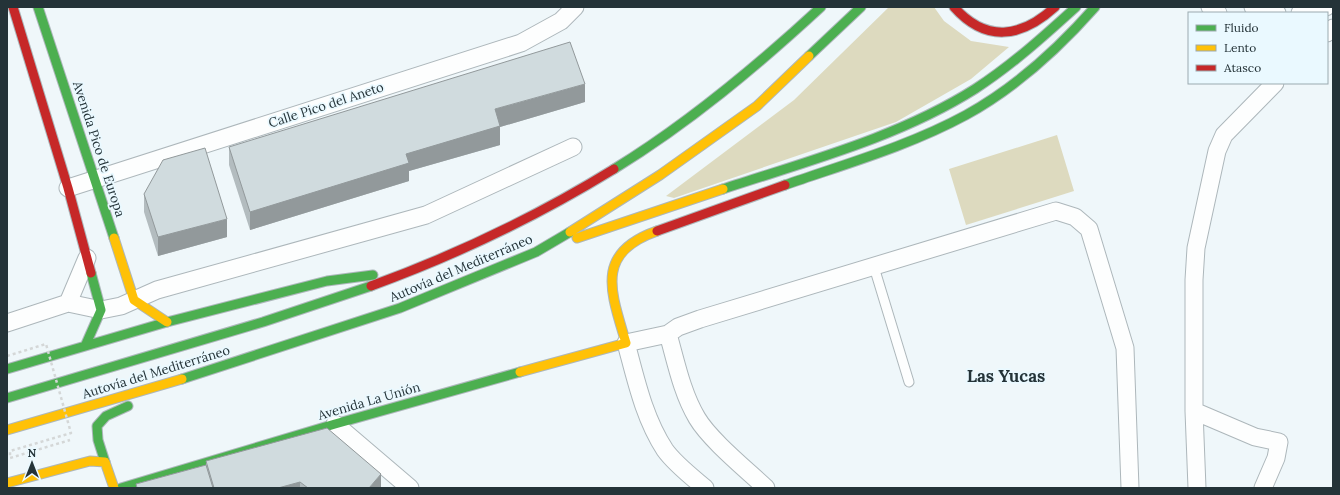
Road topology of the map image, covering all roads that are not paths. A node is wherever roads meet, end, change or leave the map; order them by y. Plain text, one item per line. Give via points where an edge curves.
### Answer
1 (13, 7) edge
2 (38, 7) edge
3 (575, 7) edge
4 (821, 7) edge
5 (861, 7) edge
6 (954, 7) edge
7 (1055, 7) edge
8 (1076, 7) edge
9 (1095, 7) edge
10 (1254, 7) edge
11 (1326, 7) edge
12 (1332, 7) edge
13 (1273, 12) edge
14 (1304, 12) edge
15 (1333, 18) edge
16 (1274, 84) edge
17 (573, 147) dead end
18 (95, 178) junction
19 (68, 188) junction
20 (536, 252) junction
21 (87, 258) junction
22 (874, 267) junction
23 (416, 269) junction
24 (134, 300) junction
25 (68, 303) junction
26 (101, 310) junction
27 (167, 322) junction
28 (7, 323) edge
29 (668, 334) junction
30 (626, 343) junction
31 (86, 344) junction
32 (7, 369) edge
33 (202, 373) junction
34 (909, 382) dead end
35 (7, 398) edge
36 (149, 399) dead end
37 (134, 404) dead end
38 (1194, 411) junction
39 (335, 424) junction
40 (7, 430) edge
41 (105, 462) junction
42 (7, 483) edge
43 (114, 488) edge
44 (121, 488) edge
45 (410, 488) edge
46 (705, 488) edge
47 (766, 488) edge
48 (1130, 488) edge
49 (1197, 488) edge
50 (1264, 488) edge

1 - 19 main road
2 - 18 main road, Avenida Pico de Europa
3 - 18 street, Calle Pico del Aneto via 561,21 521,43
4 - 23 main road, Autovía del Mediterráneo via 738,82 650,147 504,231
5 - 20 main road, Autovía del Mediterráneo via 758,106 640,188
6 - 7 main road via 961,17 981,29 1003,33 1028,28
8 - 20 main road via 1021,57 975,89 930,114 861,143
9 - 30 main road via 1078,27 1020,80 965,116 900,144 640,237 624,248 614,264 612,284
10 - 13 street
11 - 14 street
12 - 15 street
16 - 38 street via 1224,136 1217,151 1196,248
17 - 24 street via 426,215 157,290
18 - 19 street, Calle Pico del Aneto
18 - 24 main road, Avenida Pico de Europa
19 - 21 main road
20 - 33 main road, Autovía del Mediterráneo via 400,308
21 - 25 street
21 - 26 main road
22 - 29 street via 700,319 678,327
22 - 34 lane
22 - 48 street via 1056,211 1075,217 1089,229 1125,348
23 - 27 main road via 327,281
23 - 35 main road, Autovía del Mediterráneo via 320,303
24 - 26 street
24 - 27 main road
25 - 26 street
25 - 28 street
26 - 31 main road
27 - 31 main road
29 - 30 street
29 - 47 street via 686,394 697,419 711,436
30 - 39 main road, Avenida La Unión
30 - 46 street via 644,407 653,428 666,451
31 - 32 main road
33 - 36 main road
33 - 40 main road, Autovía del Mediterráneo
37 - 41 main road via 106,415 98,422 96,433
38 - 49 street
38 - 50 street via 1255,437 1279,442 1276,458
39 - 44 main road, Avenida La Unión
39 - 45 street
41 - 42 main road via 90,461
41 - 43 main road

